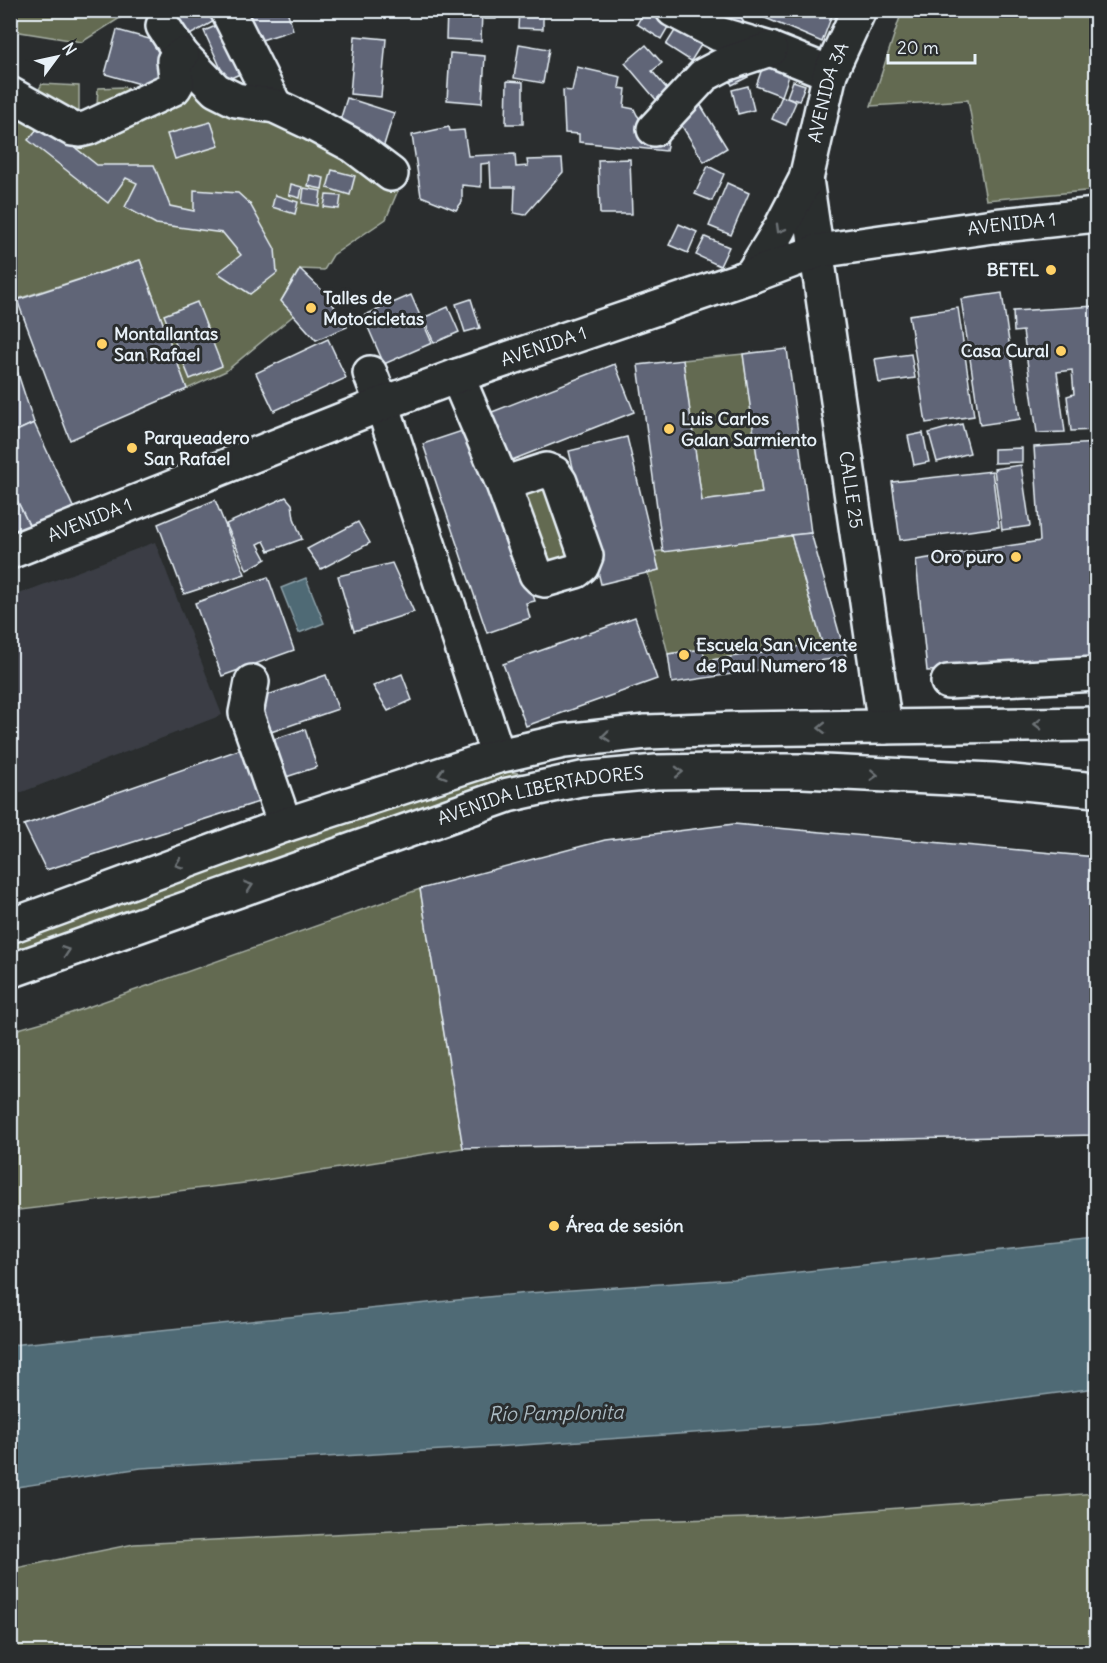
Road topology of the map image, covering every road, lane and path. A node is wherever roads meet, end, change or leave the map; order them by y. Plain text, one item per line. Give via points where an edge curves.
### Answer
1 (227, 10) edge
2 (674, 10) edge
3 (859, 10) edge
4 (163, 26) dead end
5 (770, 49) junction
6 (182, 55) junction
7 (830, 73) junction
8 (10, 94) edge
9 (275, 106) junction
10 (654, 129) dead end
11 (391, 174) dead end
12 (806, 179) junction
13 (1096, 215) edge
14 (818, 251) junction
15 (751, 276) junction
16 (370, 373) dead end
17 (457, 376) junction
18 (382, 404) junction
19 (503, 484) dead end
20 (10, 552) edge
21 (1096, 674) edge
22 (252, 682) dead end
23 (948, 682) dead end
24 (1096, 724) edge
25 (885, 727) junction
26 (498, 756) junction
27 (1096, 790) edge
28 (285, 825) junction
29 (10, 926) edge
30 (10, 971) edge

1 - 9 street
2 - 5 street via 719,34
3 - 7 street, AVENIDA 3A
4 - 6 street
5 - 7 street
5 - 10 street via 704,75
6 - 8 street via 174,61 174,88 80,130
6 - 9 street via 216,90 236,100
7 - 12 street, AVENIDA 3A
9 - 11 street via 354,146
12 - 14 street, AVENIDA 3A
12 -> 15 street, AVENIDA 3A
13 - 14 street, AVENIDA 1
14 - 15 street, AVENIDA 1
14 - 25 street, CALLE 25
15 - 17 street, AVENIDA 1
16 - 18 street
17 - 18 street, AVENIDA 1
17 - 19 street
18 - 20 street, AVENIDA 1
18 - 26 street
21 - 23 street
22 - 28 street via 246,713
24 -> 25 street
25 -> 26 street via 646,732 564,741
26 -> 28 street
30 -> 27 street, AVENIDA LIBERTADORES via 508,795 581,779 656,772 803,771 993,780
28 -> 29 street

